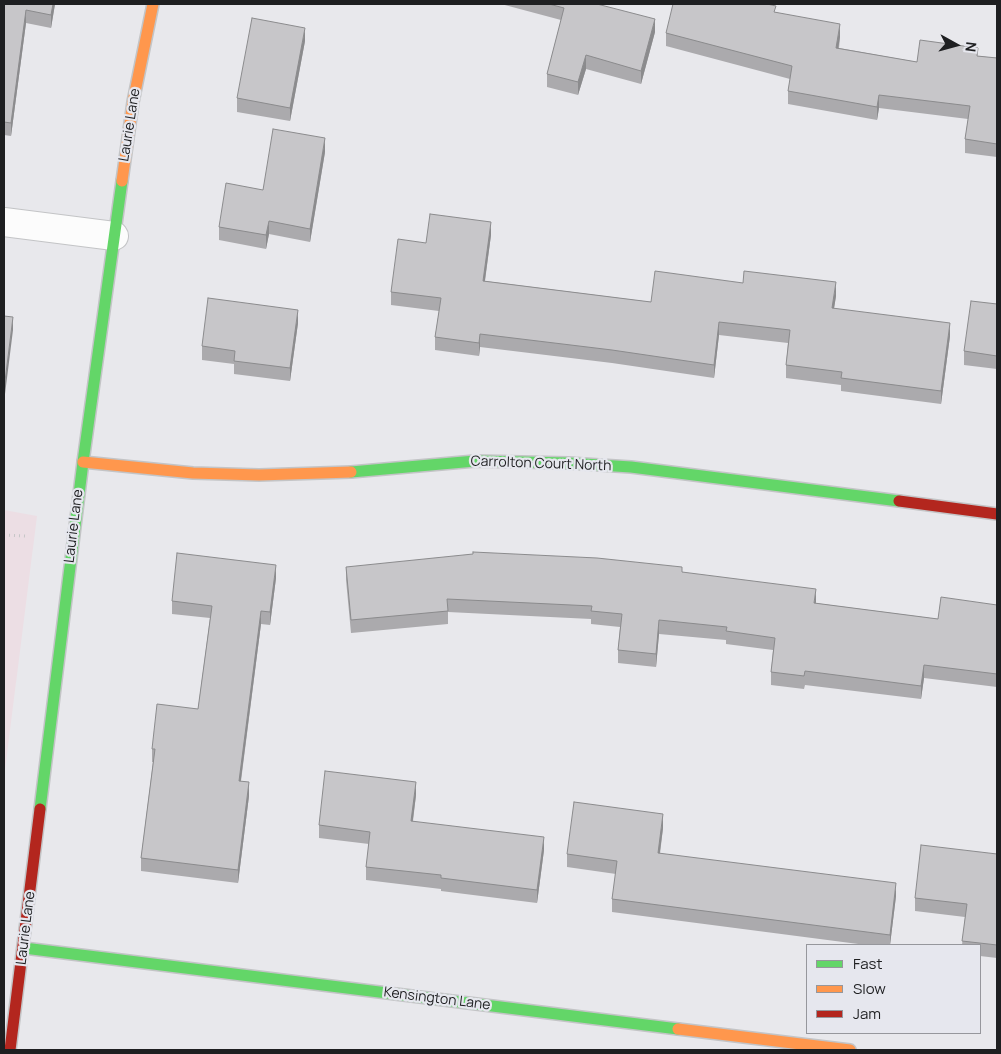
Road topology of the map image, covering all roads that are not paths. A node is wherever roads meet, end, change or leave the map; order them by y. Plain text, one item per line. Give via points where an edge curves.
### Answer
1 (153, 4) edge
2 (4, 222) edge
3 (114, 236) junction
4 (82, 462) junction
5 (997, 514) edge
6 (24, 948) junction
7 (10, 1050) edge
8 (850, 1050) edge

1 - 3 street, Laurie Lane via 133,102
2 - 3 street
3 - 4 street, Laurie Lane
4 - 5 street, Carrolton Court North via 259,475 346,473 475,461 568,462 631,467
4 - 6 street, Laurie Lane
6 - 7 street, Laurie Lane
6 - 8 street, Kensington Lane

